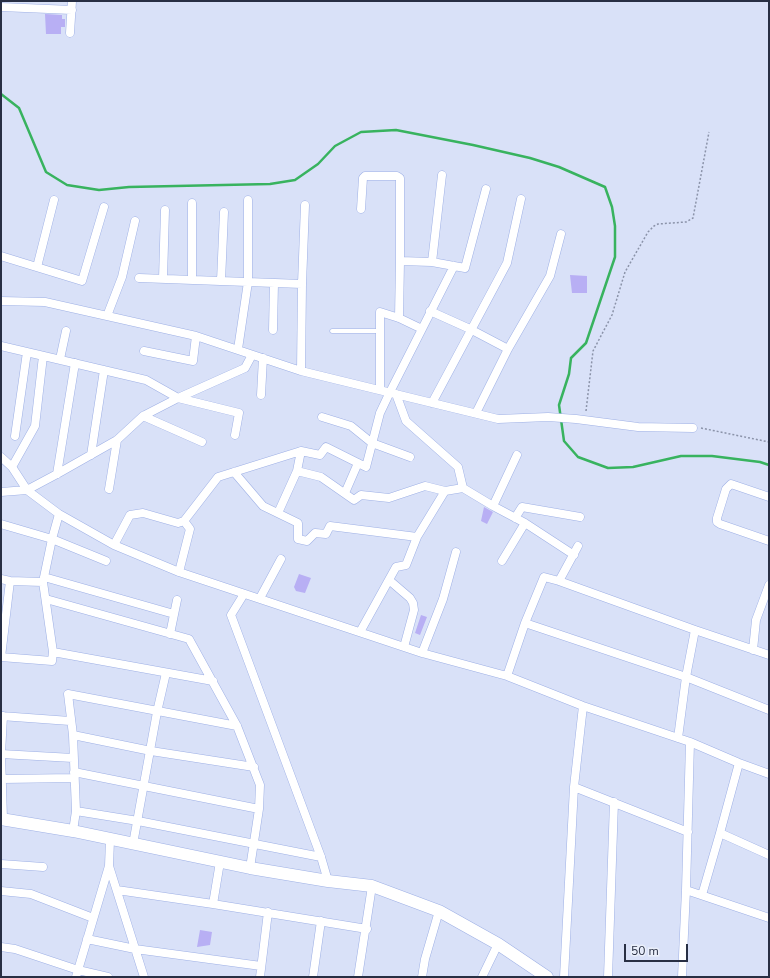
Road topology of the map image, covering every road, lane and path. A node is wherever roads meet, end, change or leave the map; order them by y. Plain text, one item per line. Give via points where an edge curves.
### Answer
1 (72, 1) edge
2 (20, 4) edge
3 (1, 7) edge
4 (72, 10) junction
5 (70, 33) dead end
6 (709, 132) dead end
7 (442, 175) dead end
8 (486, 189) dead end
9 (521, 199) dead end
10 (54, 200) dead end
11 (248, 200) dead end
12 (192, 203) dead end
13 (304, 205) dead end
14 (104, 207) dead end
15 (362, 209) dead end
16 (165, 210) dead end
17 (224, 212) dead end
18 (135, 221) dead end
19 (561, 234) dead end
20 (1, 256) edge
21 (400, 261) junction
22 (432, 262) junction
23 (454, 266) junction
24 (37, 267) junction
25 (139, 278) dead end
26 (163, 279) junction
27 (192, 280) junction
28 (221, 281) junction
29 (248, 282) junction
30 (274, 283) junction
31 (302, 284) junction
32 (1, 301) edge
33 (430, 311) junction
34 (107, 316) junction
35 (400, 318) junction
36 (422, 329) junction
37 (470, 329) junction
38 (273, 330) dead end
39 (66, 331) dead end
40 (332, 331) dead end
41 (380, 331) junction
42 (196, 336) junction
43 (1, 346) edge
44 (238, 349) junction
45 (508, 349) junction
46 (144, 351) dead end
47 (26, 352) junction
48 (252, 355) junction
49 (43, 356) junction
50 (263, 358) junction
51 (60, 360) junction
52 (75, 363) junction
53 (104, 370) junction
54 (301, 371) junction
55 (380, 390) junction
56 (393, 393) junction
57 (261, 395) dead end
58 (178, 398) junction
59 (432, 403) junction
60 (476, 413) junction
61 (143, 416) junction
62 (322, 417) dead end
63 (585, 420) junction
64 (693, 428) joint
65 (235, 435) dead end
66 (14, 436) dead end
67 (117, 440) junction
68 (202, 442) dead end
69 (769, 442) edge
70 (372, 443) junction
71 (301, 451) junction
72 (91, 455) junction
73 (517, 455) dead end
74 (1, 457) edge
75 (410, 457) dead end
76 (358, 463) junction
77 (12, 467) junction
78 (297, 471) junction
79 (234, 472) junction
80 (57, 474) junction
81 (463, 488) junction
82 (110, 489) dead end
83 (27, 490) junction
84 (445, 491) junction
85 (1, 492) edge
86 (345, 493) junction
87 (769, 497) edge
88 (493, 506) junction
89 (278, 513) junction
90 (59, 514) junction
91 (580, 517) dead end
92 (515, 518) junction
93 (184, 521) junction
94 (525, 523) junction
95 (1, 524) edge
96 (417, 537) junction
97 (52, 539) junction
98 (769, 540) edge
99 (114, 545) junction
100 (578, 546) dead end
101 (456, 552) dead end
102 (574, 555) junction
103 (281, 559) dead end
104 (502, 561) dead end
105 (106, 562) dead end
106 (180, 572) junction
107 (44, 579) junction
108 (1, 580) edge
109 (389, 580) junction
110 (10, 581) junction
111 (559, 581) junction
112 (769, 585) edge
113 (244, 594) junction
114 (260, 598) junction
115 (46, 599) junction
116 (177, 600) dead end
117 (174, 614) junction
118 (525, 623) junction
119 (696, 630) junction
120 (360, 632) junction
121 (170, 634) junction
122 (404, 647) junction
123 (753, 650) junction
124 (53, 652) junction
125 (422, 653) junction
126 (769, 655) edge
127 (1, 657) edge
128 (166, 673) junction
129 (507, 676) junction
130 (686, 677) junction
131 (213, 681) junction
132 (583, 706) junction
133 (769, 710) edge
134 (157, 712) junction
135 (2, 716) edge
136 (70, 721) junction
137 (237, 726) junction
138 (73, 735) junction
139 (678, 738) junction
140 (690, 742) junction
141 (151, 751) junction
142 (1, 754) edge
143 (73, 758) junction
144 (738, 763) junction
145 (254, 767) junction
146 (769, 774) edge
147 (74, 775) junction
148 (2, 779) junction
149 (144, 786) junction
150 (574, 787) junction
151 (614, 802) junction
152 (260, 809) junction
153 (76, 811) junction
154 (2, 819) edge
155 (138, 821) junction
156 (73, 831) junction
157 (688, 832) junction
158 (720, 833) junction
159 (110, 840) junction
160 (133, 844) junction
161 (254, 844) junction
162 (769, 855) edge
163 (321, 857) junction
164 (220, 862) junction
165 (1, 864) edge
166 (109, 866) junction
167 (43, 867) dead end
168 (250, 868) junction
169 (328, 881) junction
170 (372, 886) junction
171 (117, 890) junction
172 (686, 890) junction
173 (1, 891) edge
174 (702, 895) junction
175 (213, 904) junction
176 (439, 911) junction
177 (268, 912) junction
178 (94, 918) junction
179 (769, 918) edge
180 (321, 921) junction
181 (367, 929) junction
182 (87, 939) junction
183 (498, 944) junction
184 (1, 948) edge
185 (135, 949) junction
186 (261, 966) junction
187 (77, 974) edge
188 (544, 976) edge
189 (108, 977) edge
190 (144, 977) edge
191 (260, 977) edge
192 (313, 977) edge
193 (358, 977) edge
194 (422, 977) edge
195 (482, 977) edge
196 (564, 977) edge
197 (608, 977) edge
198 (682, 977) edge

1 - 4 street
2 - 3 street
2 - 4 street
4 - 5 street
6 - 63 path via 693,218 686,222 654,226 648,232 626,272 612,315 594,351
7 - 22 street
8 - 23 street via 465,268
9 - 37 street via 507,263
10 - 24 street
11 - 29 street
12 - 27 street
13 - 31 street
14 - 24 street via 82,282
15 - 21 street via 365,176 400,178
16 - 26 street
17 - 28 street
18 - 34 street via 122,277
19 - 45 street via 550,276
20 - 24 street
21 - 22 street
21 - 35 street
22 - 23 street
23 - 33 street
25 - 26 street
26 - 27 street
27 - 28 street
28 - 29 street
29 - 30 street
29 - 44 street
30 - 31 street
30 - 38 street
31 - 54 street
32 - 34 street via 45,302
33 - 36 street
33 - 37 street
34 - 42 street
35 - 36 street
35 - 41 street via 380,312
36 - 56 street
37 - 45 street
37 - 59 street
39 - 51 street
40 - 41 lane
41 - 55 street
42 - 44 street
42 - 46 street via 193,361
43 - 47 street
44 - 48 street
45 - 60 street
47 - 49 street
47 - 66 street
48 - 50 street
48 - 58 street via 245,368
49 - 51 street
49 - 77 street via 35,426
50 - 54 street
50 - 57 street
51 - 52 street
52 - 53 street
52 - 80 street
53 - 58 street via 146,380
53 - 72 street
54 - 55 street
55 - 56 street
56 - 59 street
56 - 70 street via 380,414
56 - 81 street via 406,421 458,467
58 - 61 street
58 - 65 street via 239,412
59 - 60 street
60 - 63 street via 498,419
61 - 67 street
61 - 68 street
62 - 70 street via 351,426
63 - 64 street via 638,428
64 - 69 path
67 - 72 street
67 - 82 street
70 - 75 street
70 - 76 street via 366,467
71 - 76 street via 320,455 326,447
71 - 78 street
71 - 79 street
72 - 80 street
73 - 88 street
74 - 77 street
76 - 86 street
77 - 83 street
78 - 86 street via 321,477
78 - 89 street
79 - 89 street via 263,506
79 - 93 street via 218,477
80 - 83 street
81 - 84 street
81 - 88 street
83 - 85 street
83 - 90 street
84 - 86 street via 425,486 389,498 361,495 354,500
84 - 96 street
87 - 98 street via 731,484 726,489 717,518 720,524
88 - 92 street
89 - 96 street via 298,523 298,539 307,541 315,533 326,534 330,526
90 - 97 street
90 - 99 street
91 - 92 street via 522,507
92 - 94 street
93 - 99 street via 178,523 143,513 130,515
93 - 106 street via 190,529
94 - 102 street
94 - 104 street
95 - 97 street
96 - 109 street via 406,565 396,567
97 - 105 street
97 - 107 street
99 - 106 street
100 - 102 street
101 - 125 street via 443,599
102 - 111 street
103 - 114 street
106 - 113 street
107 - 110 street
107 - 115 street
107 - 117 street
108 - 110 street
109 - 120 street
109 - 122 street via 413,603 414,610
110 - 127 street
111 - 118 street via 544,577
111 - 119 street
112 - 123 street via 756,620
113 - 114 street
113 - 163 street via 231,615
114 - 120 street
115 - 121 street
115 - 124 street
116 - 117 street
117 - 121 street
118 - 129 street
118 - 130 street
119 - 123 street
119 - 130 street
120 - 122 street
121 - 131 street via 189,639
122 - 125 street
123 - 126 street
124 - 127 street via 52,661
124 - 128 street
125 - 129 street
128 - 131 street
128 - 134 street
129 - 132 street
130 - 133 street
130 - 139 street
131 - 137 street
132 - 139 street
132 - 150 street
134 - 136 street via 68,694
134 - 137 street
134 - 141 street
135 - 136 street
135 - 142 street
136 - 138 street
137 - 145 street
138 - 141 street
138 - 143 street
139 - 140 street
140 - 144 street
140 - 157 street
141 - 145 street
141 - 149 street
142 - 143 street
142 - 148 street
143 - 147 street
144 - 146 street
144 - 158 street
145 - 152 street via 260,785
147 - 148 street
147 - 149 street
147 - 153 street
148 - 154 street
149 - 152 street
149 - 155 street
150 - 151 street
150 - 196 street
151 - 157 street
151 - 197 street
152 - 161 street
153 - 155 street
153 - 156 street
154 - 156 main road
155 - 160 street
155 - 161 street
156 - 159 main road
157 - 172 street
158 - 162 street
158 - 174 street
159 - 160 main road
159 - 166 street
160 - 164 main road
161 - 163 street
161 - 168 street
163 - 169 street
164 - 168 main road
164 - 175 street
165 - 167 street
166 - 171 street
166 - 178 street
168 - 169 main road
169 - 170 main road
170 - 176 main road
170 - 181 street
171 - 175 street
171 - 185 street
172 - 174 street
172 - 198 street
173 - 178 street via 31,894
174 - 179 street
175 - 177 street
176 - 183 main road
176 - 194 street via 424,959
177 - 180 street
177 - 186 street
178 - 182 street
180 - 181 street
180 - 192 street
181 - 193 street
182 - 185 street
182 - 187 street
183 - 188 main road
183 - 195 street
184 - 187 street via 15,949
185 - 186 street
185 - 190 street
186 - 191 street
187 - 189 street

